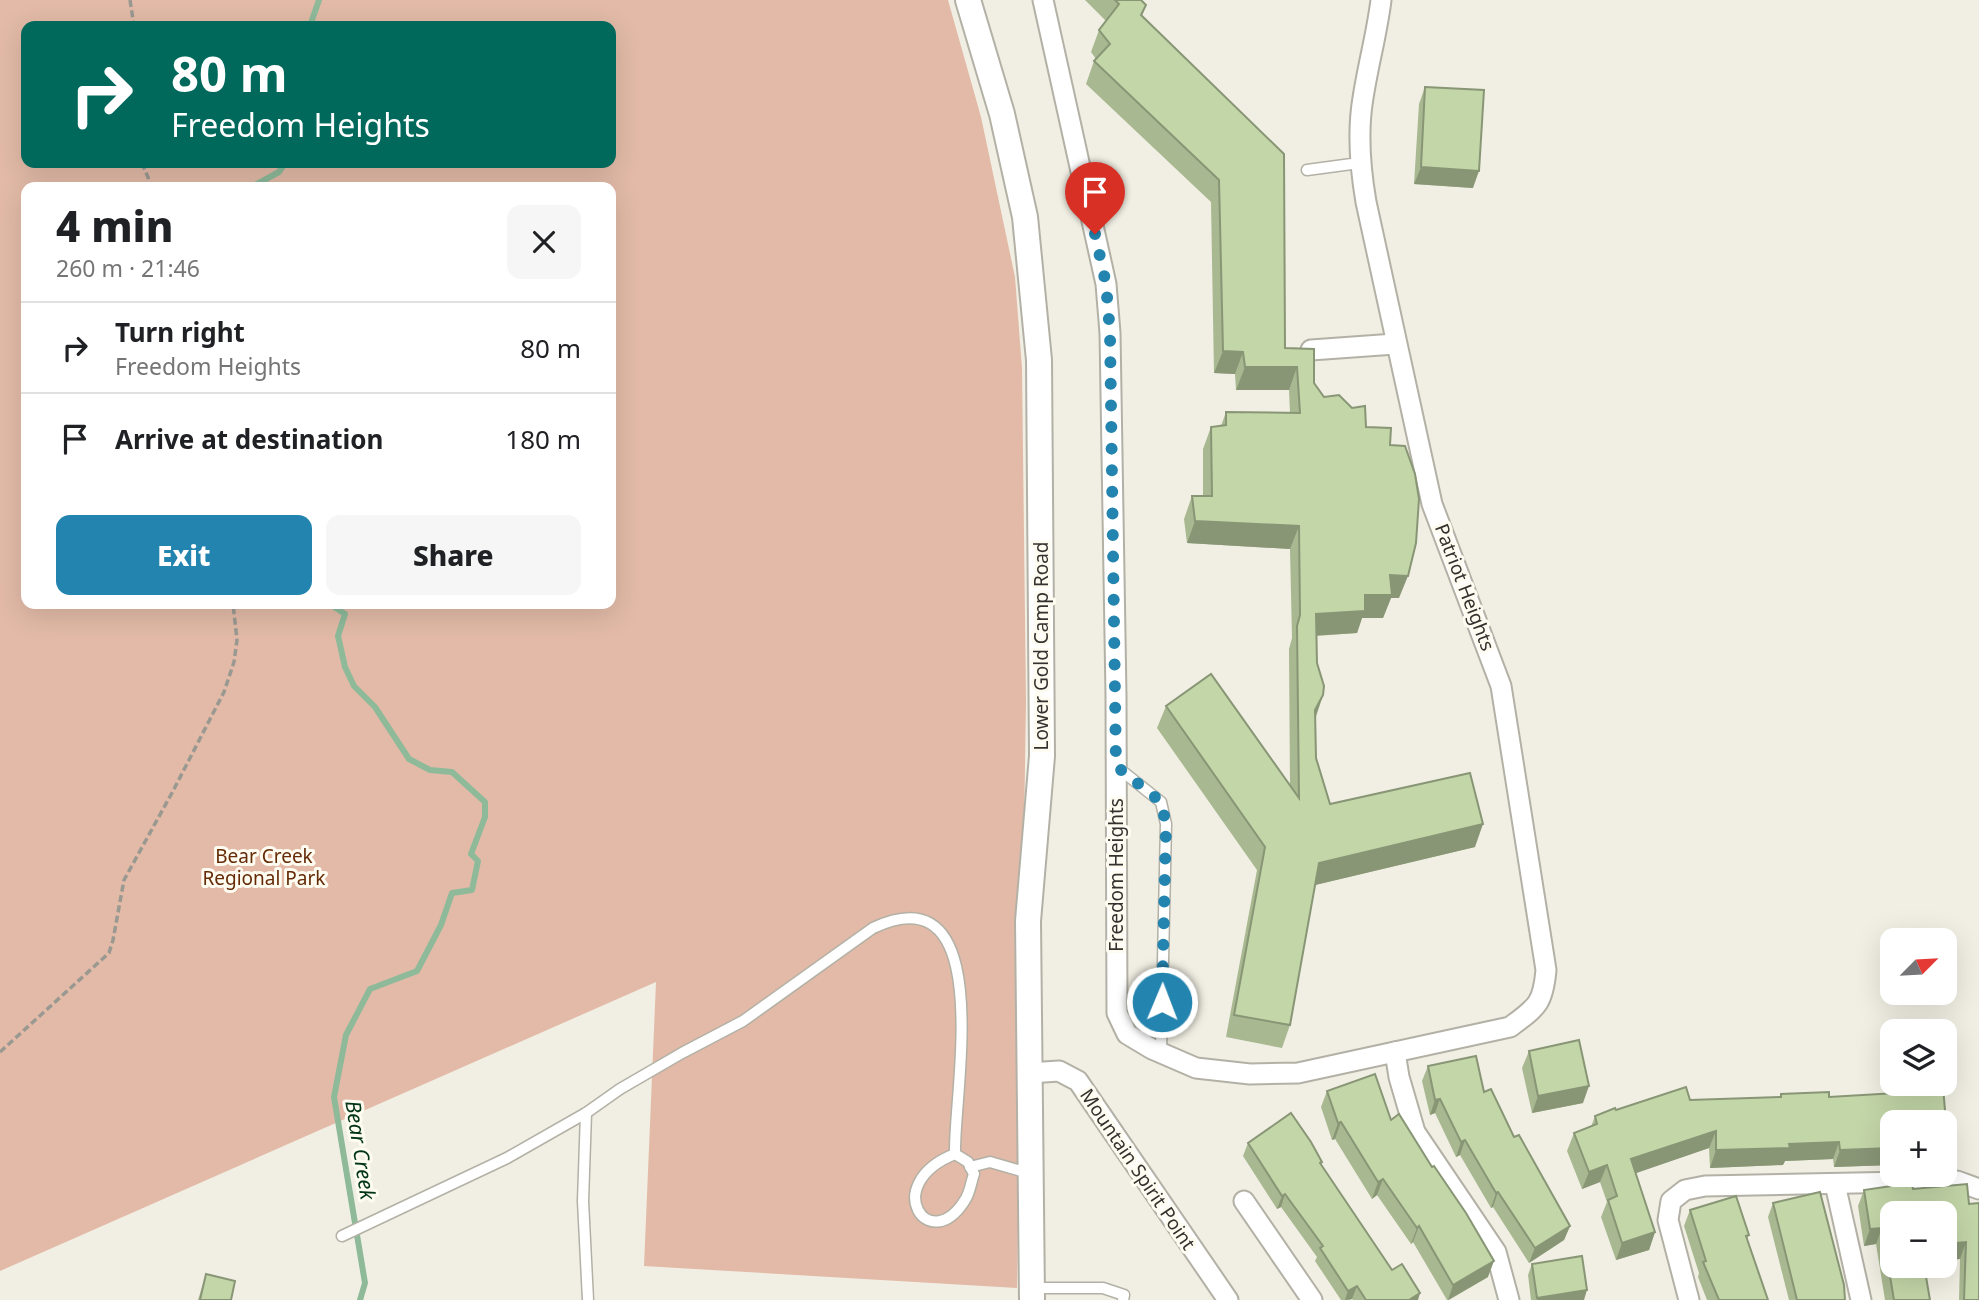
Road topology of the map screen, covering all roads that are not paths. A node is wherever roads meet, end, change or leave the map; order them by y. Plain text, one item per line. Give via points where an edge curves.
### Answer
1 (968, 0) edge
2 (1043, 0) edge
3 (1381, 0) edge
4 (1359, 163) junction
5 (1307, 170) dead end
6 (1395, 345) junction
7 (1311, 350) edge
8 (1116, 766) junction
9 (1161, 1052) junction
10 (1385, 1054) junction
11 (1029, 1073) junction
12 (586, 1113) junction
13 (955, 1154) junction
14 (971, 1167) junction
15 (1032, 1174) junction
16 (1835, 1184) junction
17 (1979, 1189) edge
18 (1244, 1201) dead end
19 (342, 1236) dead end
20 (1032, 1294) edge
21 (1126, 1298) edge
22 (588, 1300) edge
23 (1228, 1300) edge
24 (1312, 1300) edge
25 (1509, 1300) edge
26 (1689, 1300) edge
27 (1861, 1300) edge

1 - 11 street, Lower Gold Camp Road via 1002,114 1025,217 1039,360 1042,756 1028,921
2 - 8 street, Freedom Heights via 1106,284
3 - 4 street, Patriot Heights via 1362,100
4 - 5 lane
4 - 6 street, Patriot Heights
6 - 7 street
6 - 10 street, Patriot Heights via 1433,504 1502,686 1546,970 1544,994 1510,1027
8 - 9 lane via 1161,802 1166,824
8 - 9 street, Freedom Heights via 1117,1013 1127,1034
9 - 10 street, Freedom Heights via 1196,1068 1250,1074 1298,1073
10 - 25 street via 1399,1077 1415,1132 1496,1252
11 - 15 street, Lower Gold Camp Road
11 - 23 street, Mountain Spirit Point via 1059,1071 1078,1081
12 - 13 lane via 630,1083 743,1021 873,928 889,920 920,920 943,934 957,965 962,1026
12 - 19 lane via 507,1158
12 - 22 lane via 583,1201
13 - 14 lane
13 - 14 lane via 932,1166 920,1179 916,1191 919,1215 941,1221 952,1214 966,1200 974,1174
14 - 15 lane via 990,1162
15 - 20 street, Lower Gold Camp Road
16 - 17 street via 1957,1181
16 - 26 street via 1705,1186 1678,1195 1671,1201 1668,1220
16 - 27 street
18 - 24 street
20 - 21 lane via 1103,1288

